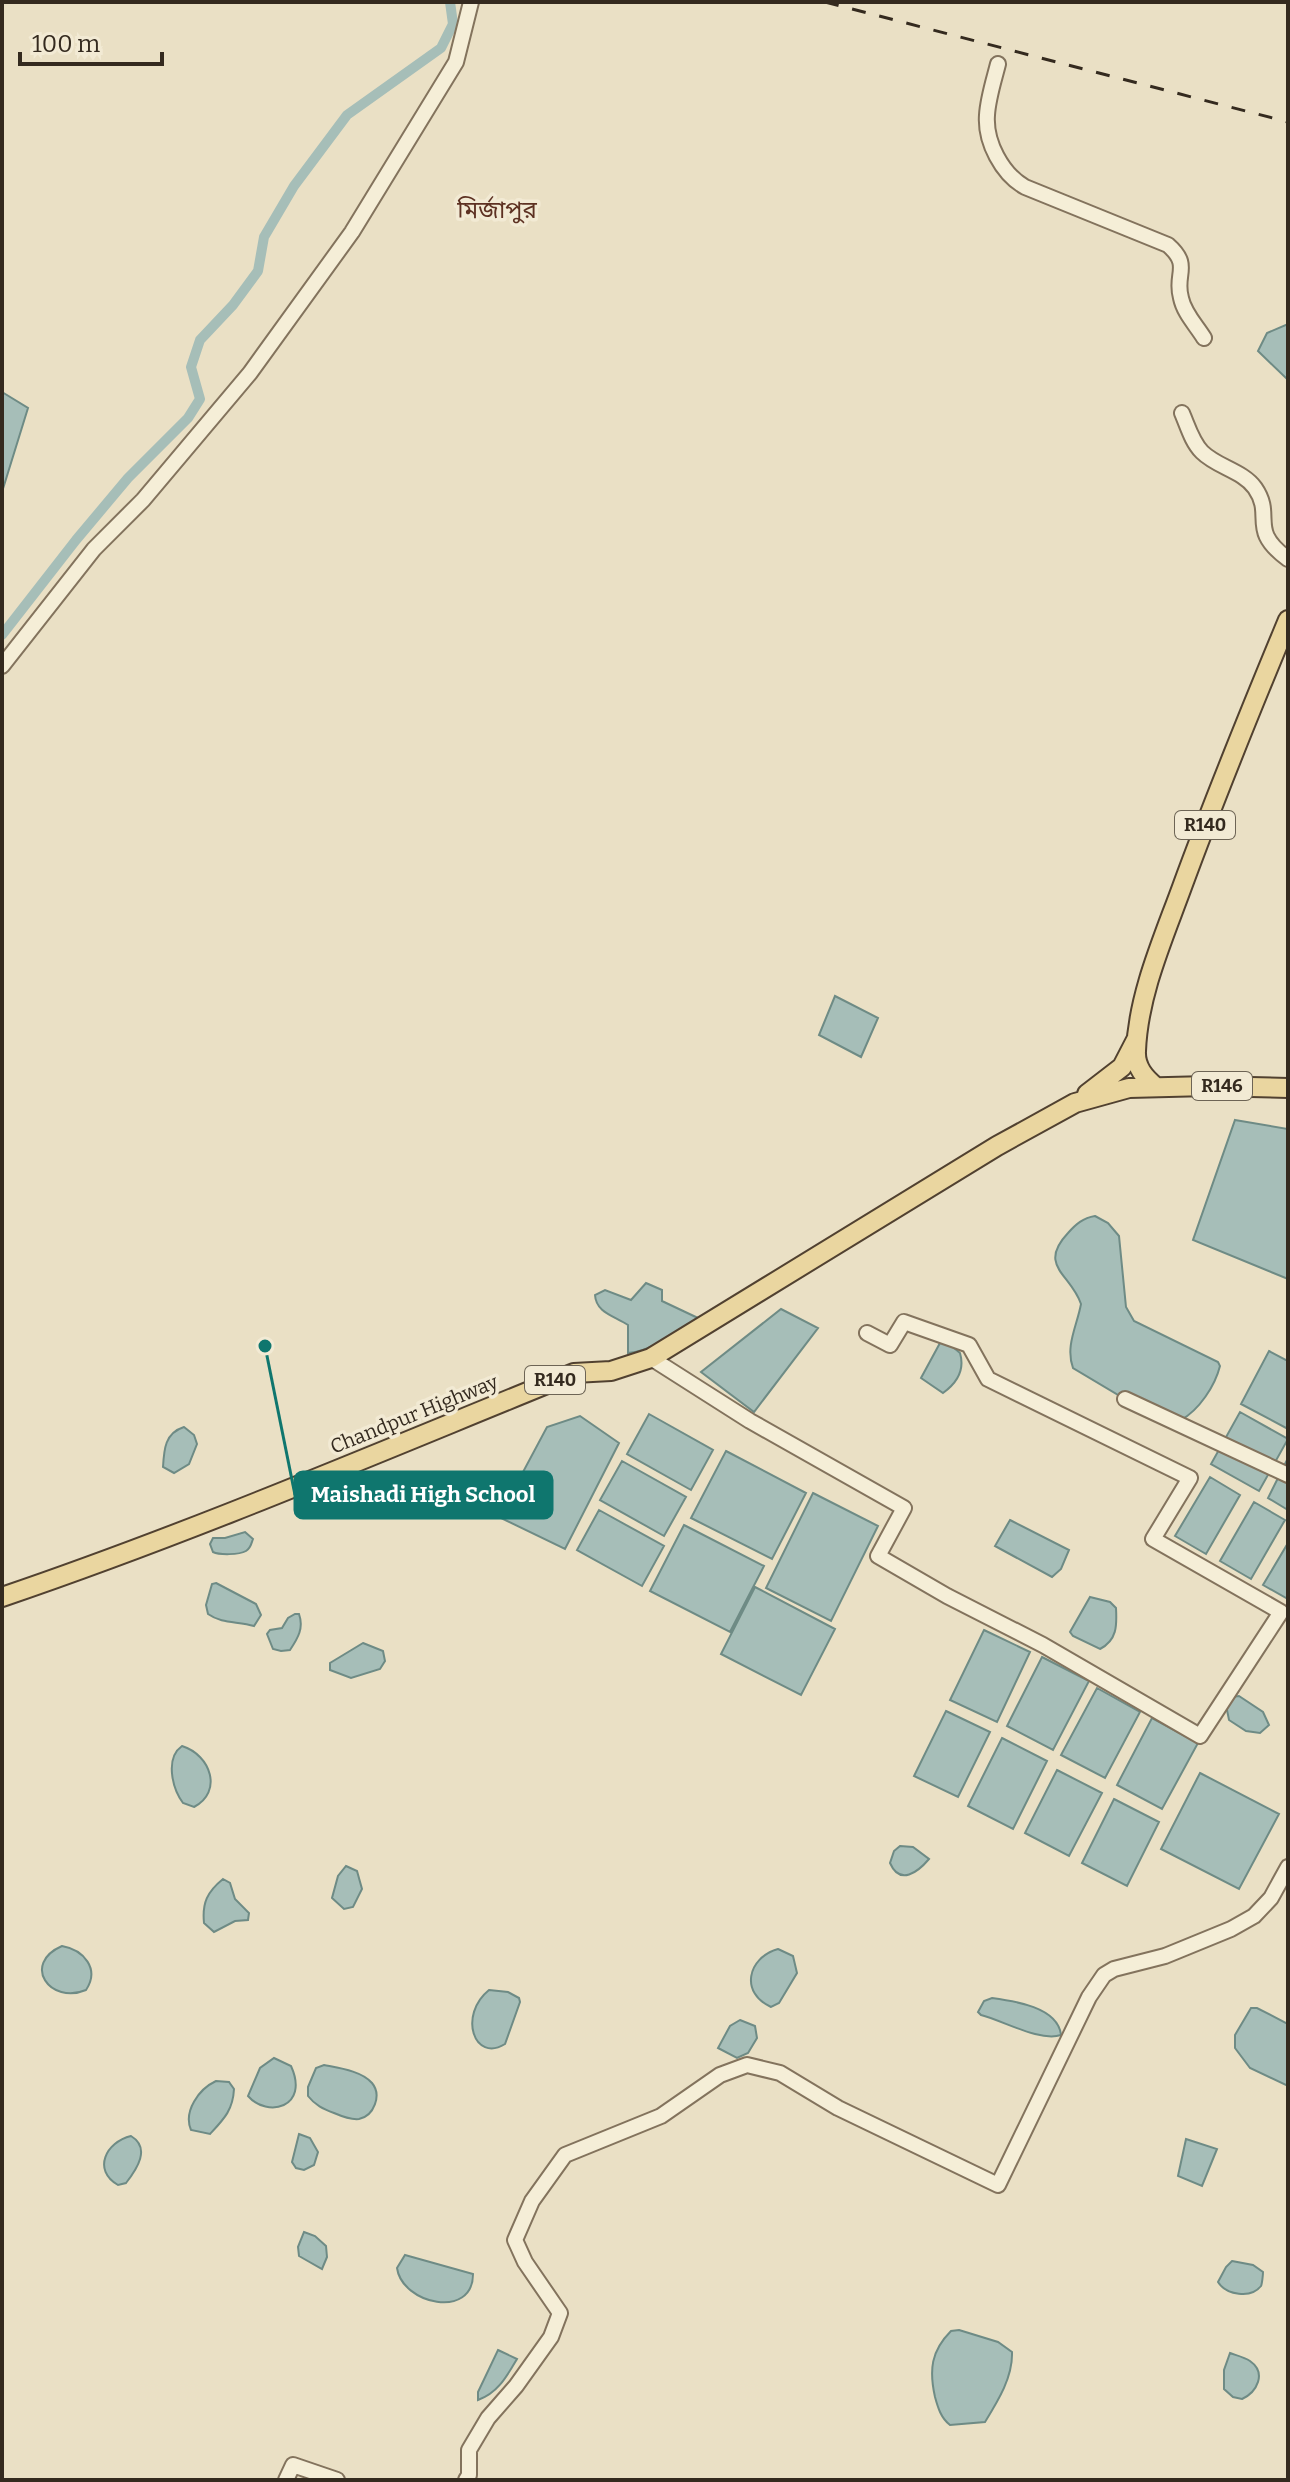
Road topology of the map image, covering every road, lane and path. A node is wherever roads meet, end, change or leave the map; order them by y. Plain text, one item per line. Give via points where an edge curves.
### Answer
1 (471, 2) edge
2 (998, 64) dead end
3 (1204, 338) dead end
4 (1182, 413) dead end
5 (1288, 559) edge
6 (1288, 620) edge
7 (2, 666) edge
8 (1138, 1036) junction
9 (1156, 1087) junction
10 (1288, 1088) edge
11 (1075, 1103) junction
12 (867, 1333) dead end
13 (651, 1358) junction
14 (1125, 1399) dead end
15 (1288, 1475) edge
16 (2, 1597) edge
17 (1288, 1867) edge
18 (286, 2480) edge
19 (337, 2480) edge
20 (466, 2480) edge

1 - 7 street via 456,62 352,232 250,373 143,500 94,549
2 - 3 street via 988,132 1014,181 1168,245 1182,264 1183,307
4 - 5 street via 1204,454 1258,492 1263,533
6 - 8 main road, R140 via 1169,924
8 - 9 main road, R140 via 1138,1067
8 - 11 main road, R140 via 1122,1067
9 - 10 main road, R146
9 - 11 main road, R140
11 - 13 main road, Chandpur Highway / R140
12 - 13 street via 890,1345 904,1322 969,1345 988,1379 1190,1478 1153,1539 1281,1612 1200,1736 878,1556 904,1508
13 - 16 main road, Chandpur Highway / R140 via 611,1371 574,1373 239,1510
14 - 15 street
17 - 20 street via 1254,1916 1165,1956 1104,1975 998,2185 838,2108 780,2073 747,2065 720,2075 661,2116 565,2155 532,2201 515,2240 560,2313 551,2337 469,2450
18 - 19 street via 293,2465

